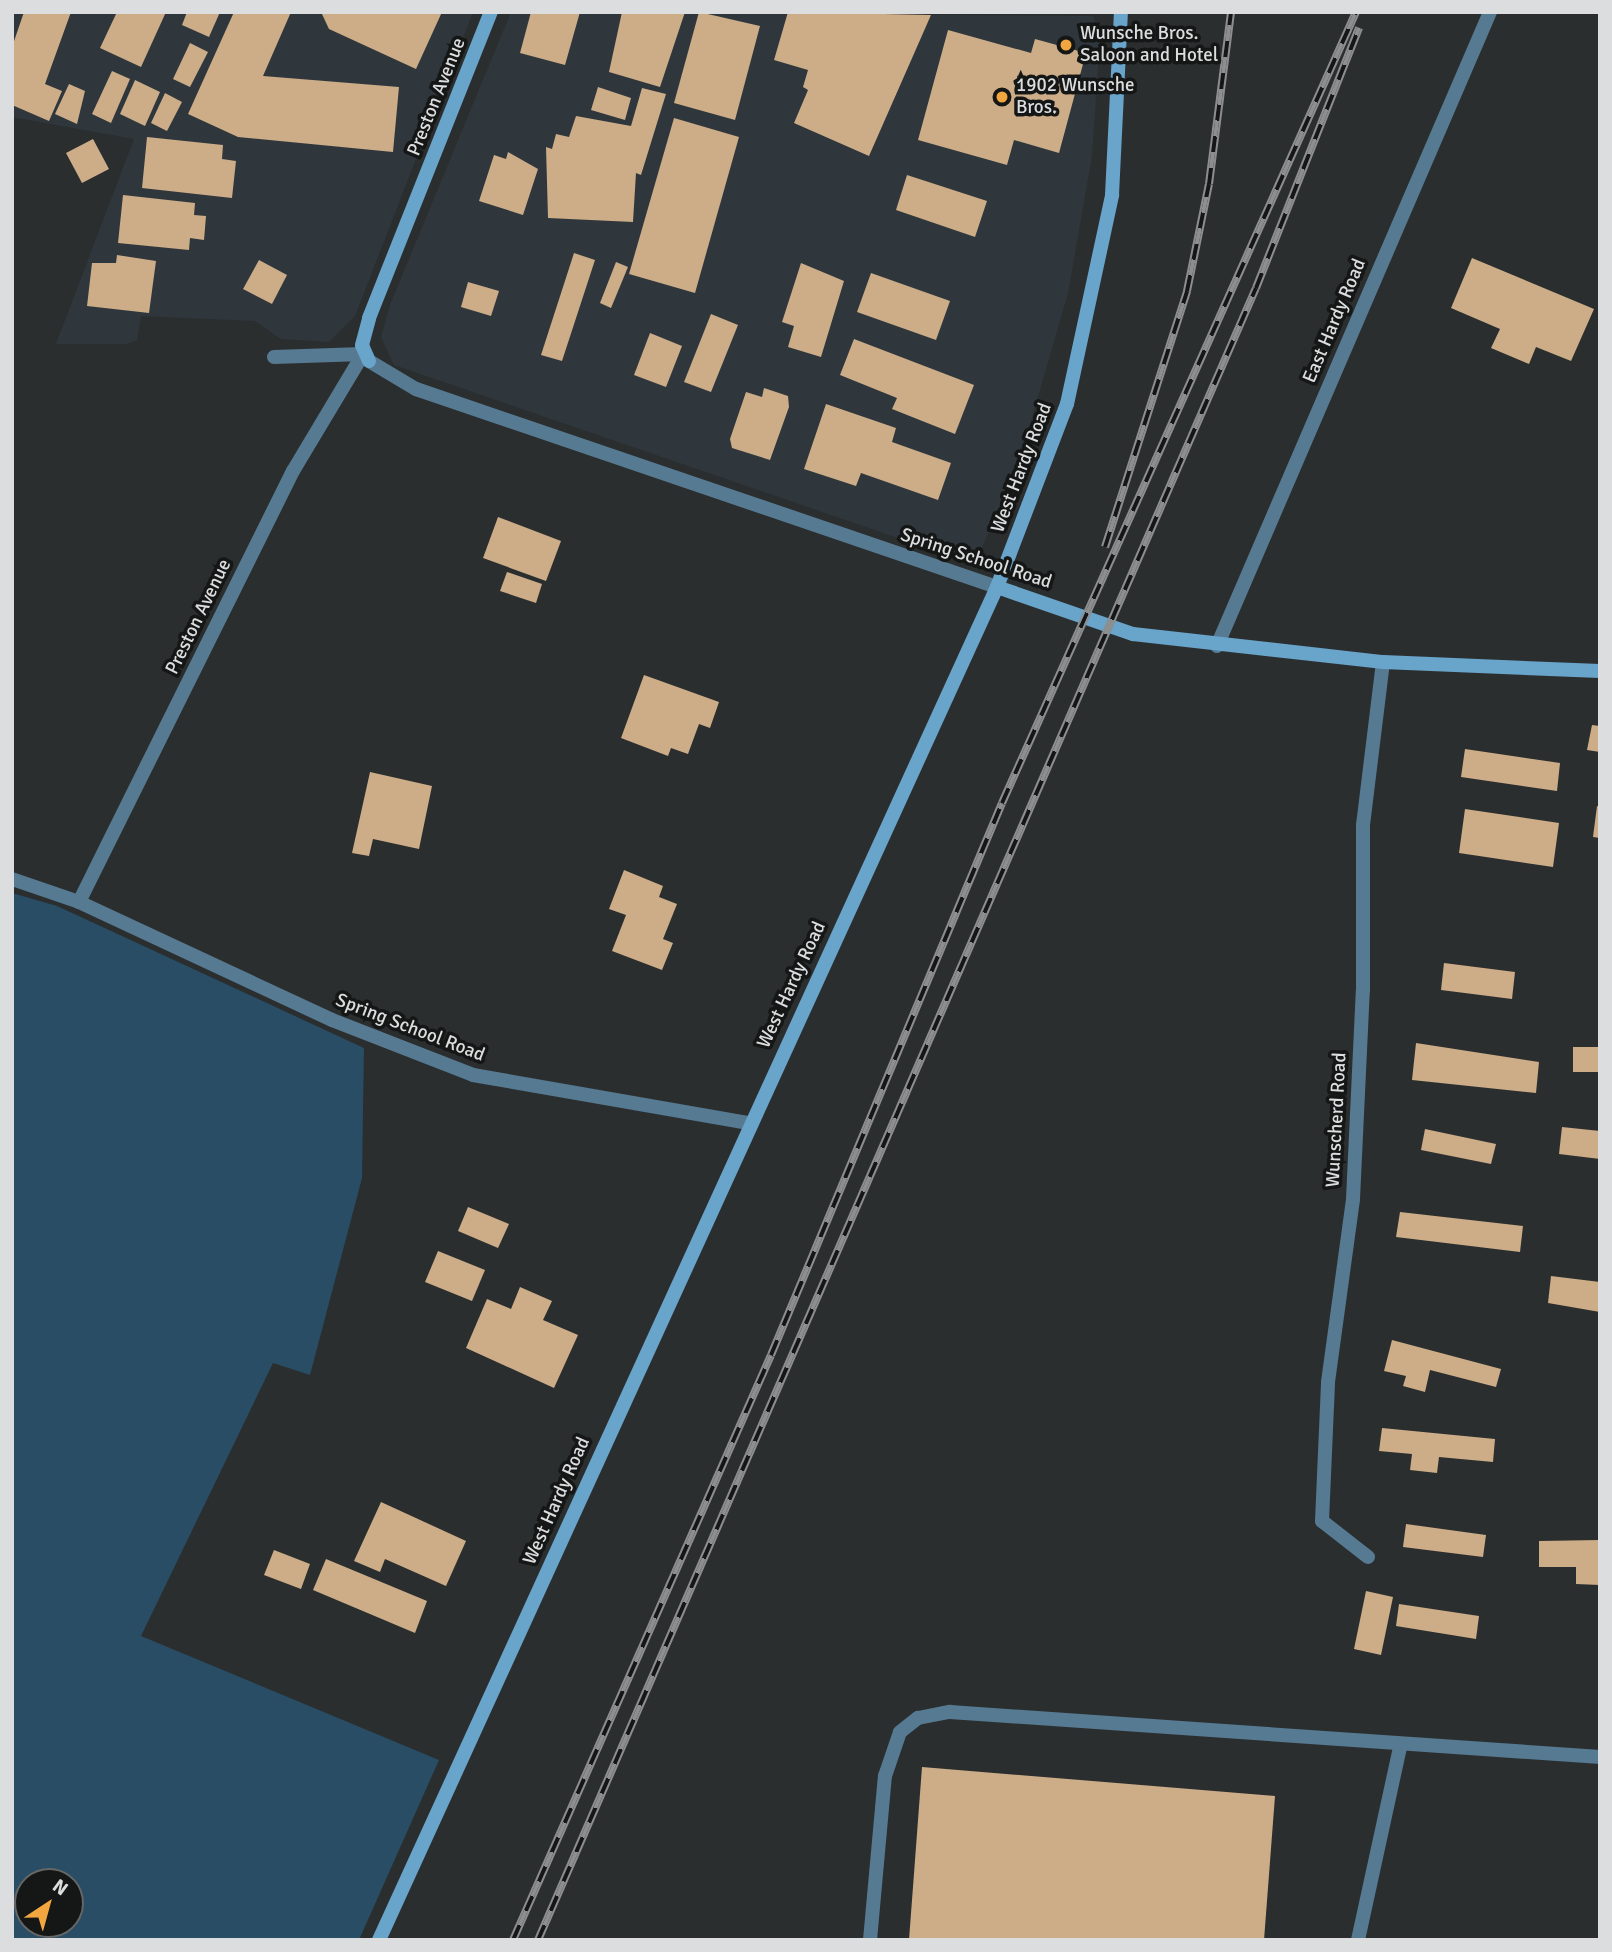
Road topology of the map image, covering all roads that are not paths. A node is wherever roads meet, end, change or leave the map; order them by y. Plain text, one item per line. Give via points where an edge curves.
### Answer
1 (491, 12) edge
2 (1121, 12) edge
3 (1490, 12) edge
4 (274, 357) dead end
5 (366, 358) junction
6 (997, 587) junction
7 (1217, 646) junction
8 (1383, 662) junction
9 (1600, 671) edge
10 (12, 879) edge
11 (79, 902) junction
12 (749, 1123) junction
13 (1368, 1557) dead end
14 (1400, 1747) junction
15 (1600, 1757) edge
16 (379, 1940) edge
17 (870, 1940) edge
18 (1358, 1940) edge

1 - 5 main road, Preston Avenue via 369,318
2 - 6 main road, West Hardy Road via 1112,195 1067,404
3 - 7 street, East Hardy Road
4 - 5 street
5 - 6 street, Spring School Road via 416,389
5 - 11 street, Preston Avenue via 293,471
6 - 7 main road, Spring School Road via 1133,634
6 - 12 main road, West Hardy Road
7 - 8 main road, Spring School Road
8 - 9 main road, Spring School Road
8 - 13 street, Wunscherd Road via 1363,825 1363,990 1353,1199 1328,1382 1322,1521
10 - 11 street, Spring School Road
11 - 12 street, Spring School Road via 332,1020 473,1074
12 - 16 main road, West Hardy Road
14 - 15 street
14 - 17 street via 950,1712 918,1718 900,1732 885,1776
14 - 18 street

